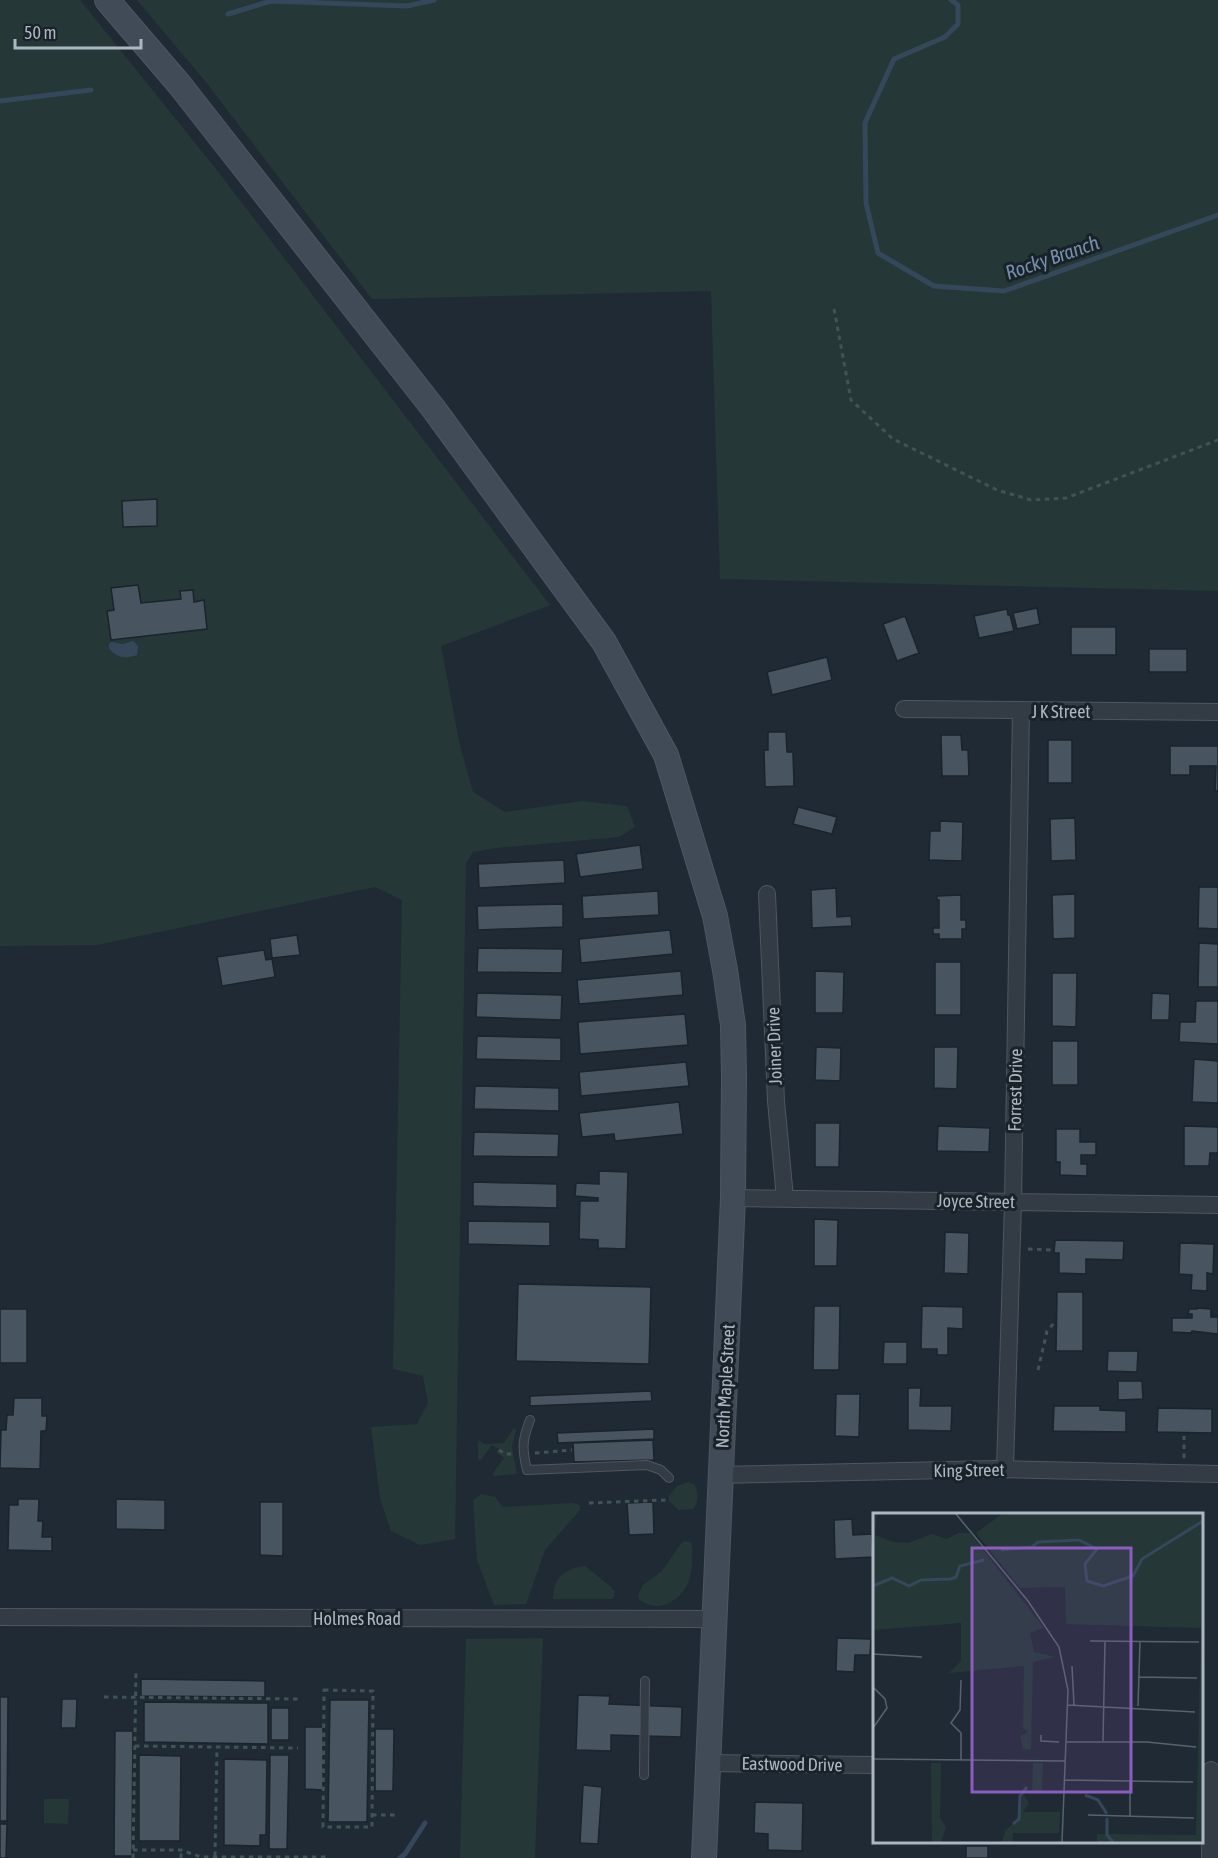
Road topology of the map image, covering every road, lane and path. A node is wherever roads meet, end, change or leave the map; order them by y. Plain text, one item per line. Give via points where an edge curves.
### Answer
1 (107, 0) edge
2 (834, 309) dead end
3 (1218, 440) edge
4 (904, 709) dead end
5 (1021, 710) junction
6 (1218, 712) edge
7 (767, 894) dead end
8 (733, 1198) junction
9 (785, 1198) junction
10 (1013, 1202) junction
11 (1218, 1205) edge
12 (1011, 1249) junction
13 (1052, 1250) dead end
14 (1055, 1322) dead end
15 (1038, 1370) dead end
16 (530, 1420) dead end
17 (1005, 1469) junction
18 (1218, 1474) edge
19 (720, 1475) junction
20 (669, 1478) dead end
21 (666, 1500) dead end
22 (589, 1503) dead end
23 (0, 1617) edge
24 (714, 1619) junction
25 (135, 1669) dead end
26 (645, 1681) dead end
27 (104, 1697) dead end
28 (135, 1698) junction
29 (299, 1699) dead end
30 (135, 1746) junction
31 (218, 1747) junction
32 (298, 1748) dead end
33 (709, 1763) junction
34 (873, 1765) edge
35 (1210, 1770) edge
36 (644, 1775) dead end
37 (372, 1815) junction
38 (399, 1815) dead end
39 (134, 1850) junction
40 (181, 1850) junction
41 (215, 1857) edge
42 (329, 1857) edge
43 (133, 1858) edge
44 (181, 1858) edge
45 (201, 1858) edge
46 (704, 1858) edge
47 (1210, 1858) edge

1 - 8 main road, North Maple Street via 179,84 428,402 604,642 666,755 715,916 733,1025
2 - 3 path via 851,399 893,439 997,490 1031,500 1066,498
4 - 5 street, J K Street
5 - 6 street, J K Street
5 - 10 street, Forrest Drive
7 - 9 street, Joiner Drive via 776,1101
8 - 9 street, Joyce Street
8 - 19 main road, North Maple Street
9 - 10 street, Joyce Street
10 - 11 street, Joyce Street
10 - 12 street, Forrest Drive
12 - 13 path
12 - 17 street, Forrest Drive
14 - 15 path via 1047,1331
16 - 20 lane via 522,1450 527,1470 647,1466
17 - 18 street, King Street
17 - 19 street, King Street
19 - 24 main road, North Maple Street
21 - 22 path
23 - 24 street, Holmes Road
24 - 33 main road, North Maple Street
25 - 28 path
26 - 36 lane
27 - 28 path
28 - 29 path
28 - 30 path
30 - 31 path
30 - 39 path
31 - 32 path
31 - 41 path
33 - 34 street, Eastwood Drive
33 - 46 main road, North Maple Street
35 - 47 street
37 - 37 path via 372,1827 323,1827 324,1690 373,1691
37 - 38 path
39 - 40 path
39 - 43 path
40 - 44 path
40 - 45 path
41 - 42 path
41 - 45 path

